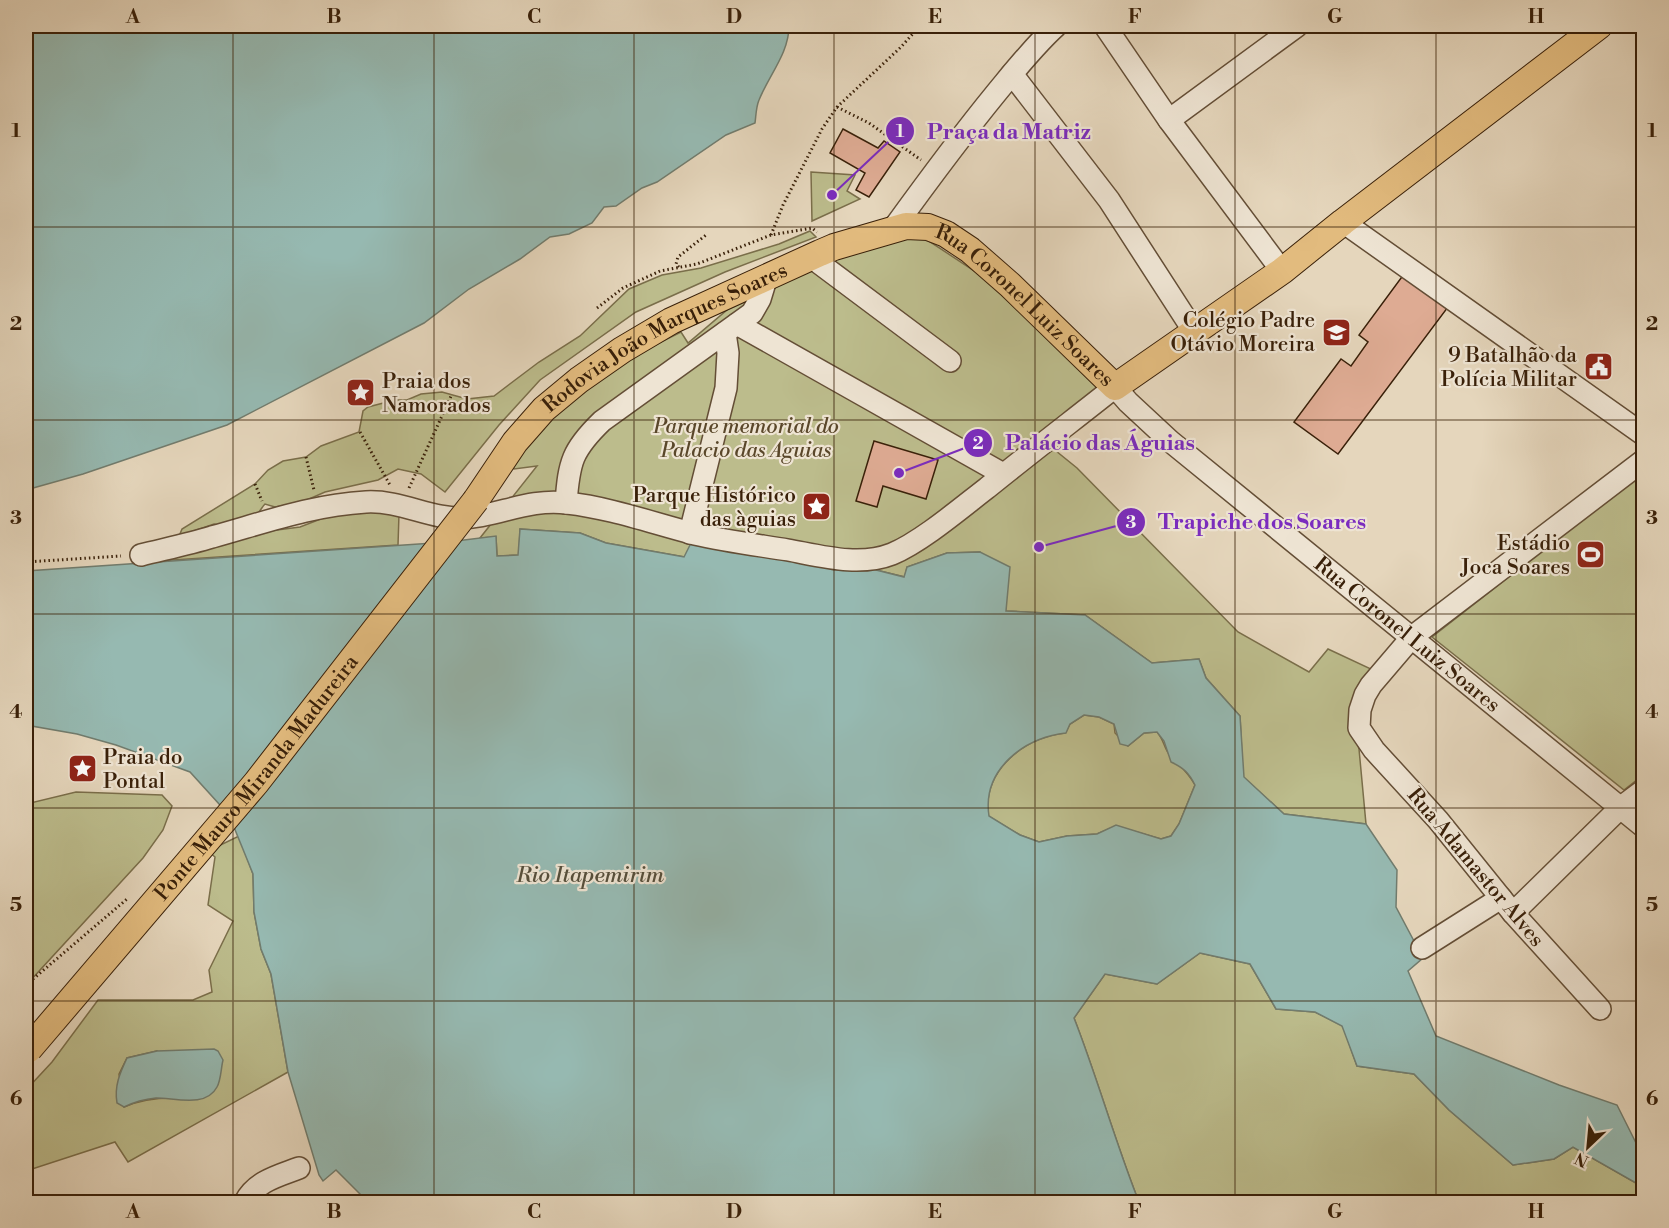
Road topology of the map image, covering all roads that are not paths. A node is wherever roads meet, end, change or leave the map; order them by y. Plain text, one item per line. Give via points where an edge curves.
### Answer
1 (1056, 26) edge
2 (1105, 26) edge
3 (1297, 26) edge
4 (1599, 26) edge
5 (1012, 74) junction
6 (1169, 120) junction
7 (1342, 222) junction
8 (893, 229) junction
9 (822, 252) junction
10 (1282, 271) junction
11 (767, 276) junction
12 (731, 329) junction
13 (1195, 333) junction
14 (950, 361) dead end
15 (1115, 387) junction
16 (1644, 435) edge
17 (1644, 460) edge
18 (1004, 474) junction
19 (476, 500) joint
20 (566, 503) junction
21 (690, 532) junction
22 (141, 555) road end
23 (1412, 637) junction
24 (1644, 790) edge
25 (1620, 808) junction
26 (1644, 827) edge
27 (1507, 905) junction
28 (1422, 948) dead end
29 (1600, 1009) dead end
30 (27, 1052) edge
31 (299, 1168) dead end
32 (245, 1203) edge

1 - 5 street
2 - 6 street
3 - 6 street
4 - 7 main road
5 - 8 street
5 - 13 street via 1109,200
6 - 10 street
7 - 10 main road
7 - 16 street
8 - 9 main road, Rodovia João Marques Soares
8 - 15 main road, Rua Coronel Luiz Soares via 928,227 970,250
9 - 11 main road, Rodovia João Marques Soares
9 - 14 street
10 - 13 main road
11 - 12 street via 752,313
11 - 19 main road, Rodovia João Marques Soares via 671,321 579,380 544,408 514,442
12 - 18 street
12 - 20 street via 602,421 584,439 571,464
12 - 21 street via 726,388
13 - 15 main road
15 - 18 street
15 - 23 street, Rua Coronel Luiz Soares via 1170,441
17 - 23 street
18 - 21 street via 907,546 890,554 847,560
19 - 30 main road, Ponte Mauro Miranda Madureira, bridge via 256,783
20 - 21 street
20 - 22 street via 542,502 467,518 368,502 318,508
23 - 25 street, Rua Coronel Luiz Soares
23 - 27 street, Rua Adamastor Alves via 1365,695 1359,728
24 - 25 street
25 - 26 street, Rua Coronel Luiz Soares
25 - 27 street
27 - 28 street
27 - 29 street, Rua Adamastor Alves
31 - 32 street via 264,1181

